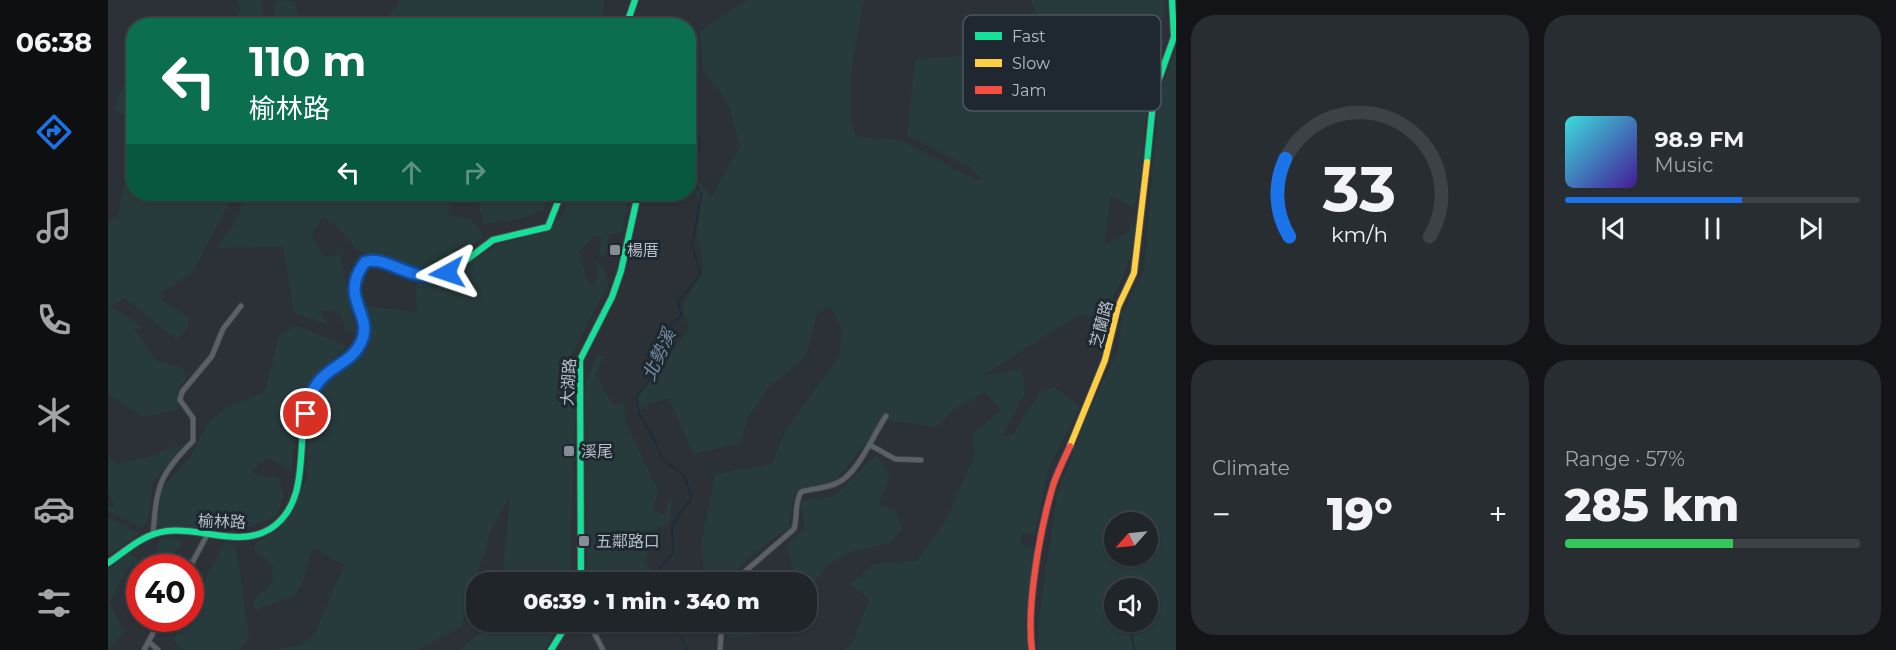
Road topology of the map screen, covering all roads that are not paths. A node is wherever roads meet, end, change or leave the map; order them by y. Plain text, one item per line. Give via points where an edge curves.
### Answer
1 (635, 0) edge
2 (1172, 0) edge
3 (629, 18) edge
4 (1161, 73) edge
5 (1152, 111) edge
6 (559, 201) edge
7 (636, 201) edge
8 (240, 306) dead end
9 (886, 416) dead end
10 (870, 445) junction
11 (921, 460) dead end
12 (153, 534) junction
13 (207, 535) junction
14 (197, 554) edge
15 (108, 563) edge
16 (581, 572) edge
17 (745, 572) edge
18 (154, 632) edge
19 (562, 632) edge
20 (594, 632) edge
21 (721, 632) edge
22 (149, 642) junction
23 (144, 650) edge
24 (158, 650) edge
25 (551, 650) edge
26 (603, 650) edge
27 (720, 650) edge
28 (1032, 650) edge

1 - 3 street
2 - 4 street, 芝蘭路 via 1174,37
5 - 28 street, 芝蘭路 via 1138,257 1118,308 1105,360 1052,487 1036,573
6 - 13 street, 榆林路 via 548,227 494,240 462,265 438,276 422,277 383,263 365,262 353,287 364,334 357,350 326,374 308,396 297,488 291,504 281,521 263,532 246,536
7 - 16 street, 大湖路 via 612,297 580,360
8 - 12 street via 223,329 212,356 182,392 180,400 193,418 193,441 167,468 157,489
9 - 10 street via 872,435
10 - 11 street via 895,459
10 - 17 street via 846,478 801,492 796,501 794,529
12 - 13 street, 榆林路 via 164,531
12 - 15 street
13 - 14 street
18 - 22 street
19 - 25 street
20 - 26 street
21 - 27 street
22 - 23 street
22 - 24 street

